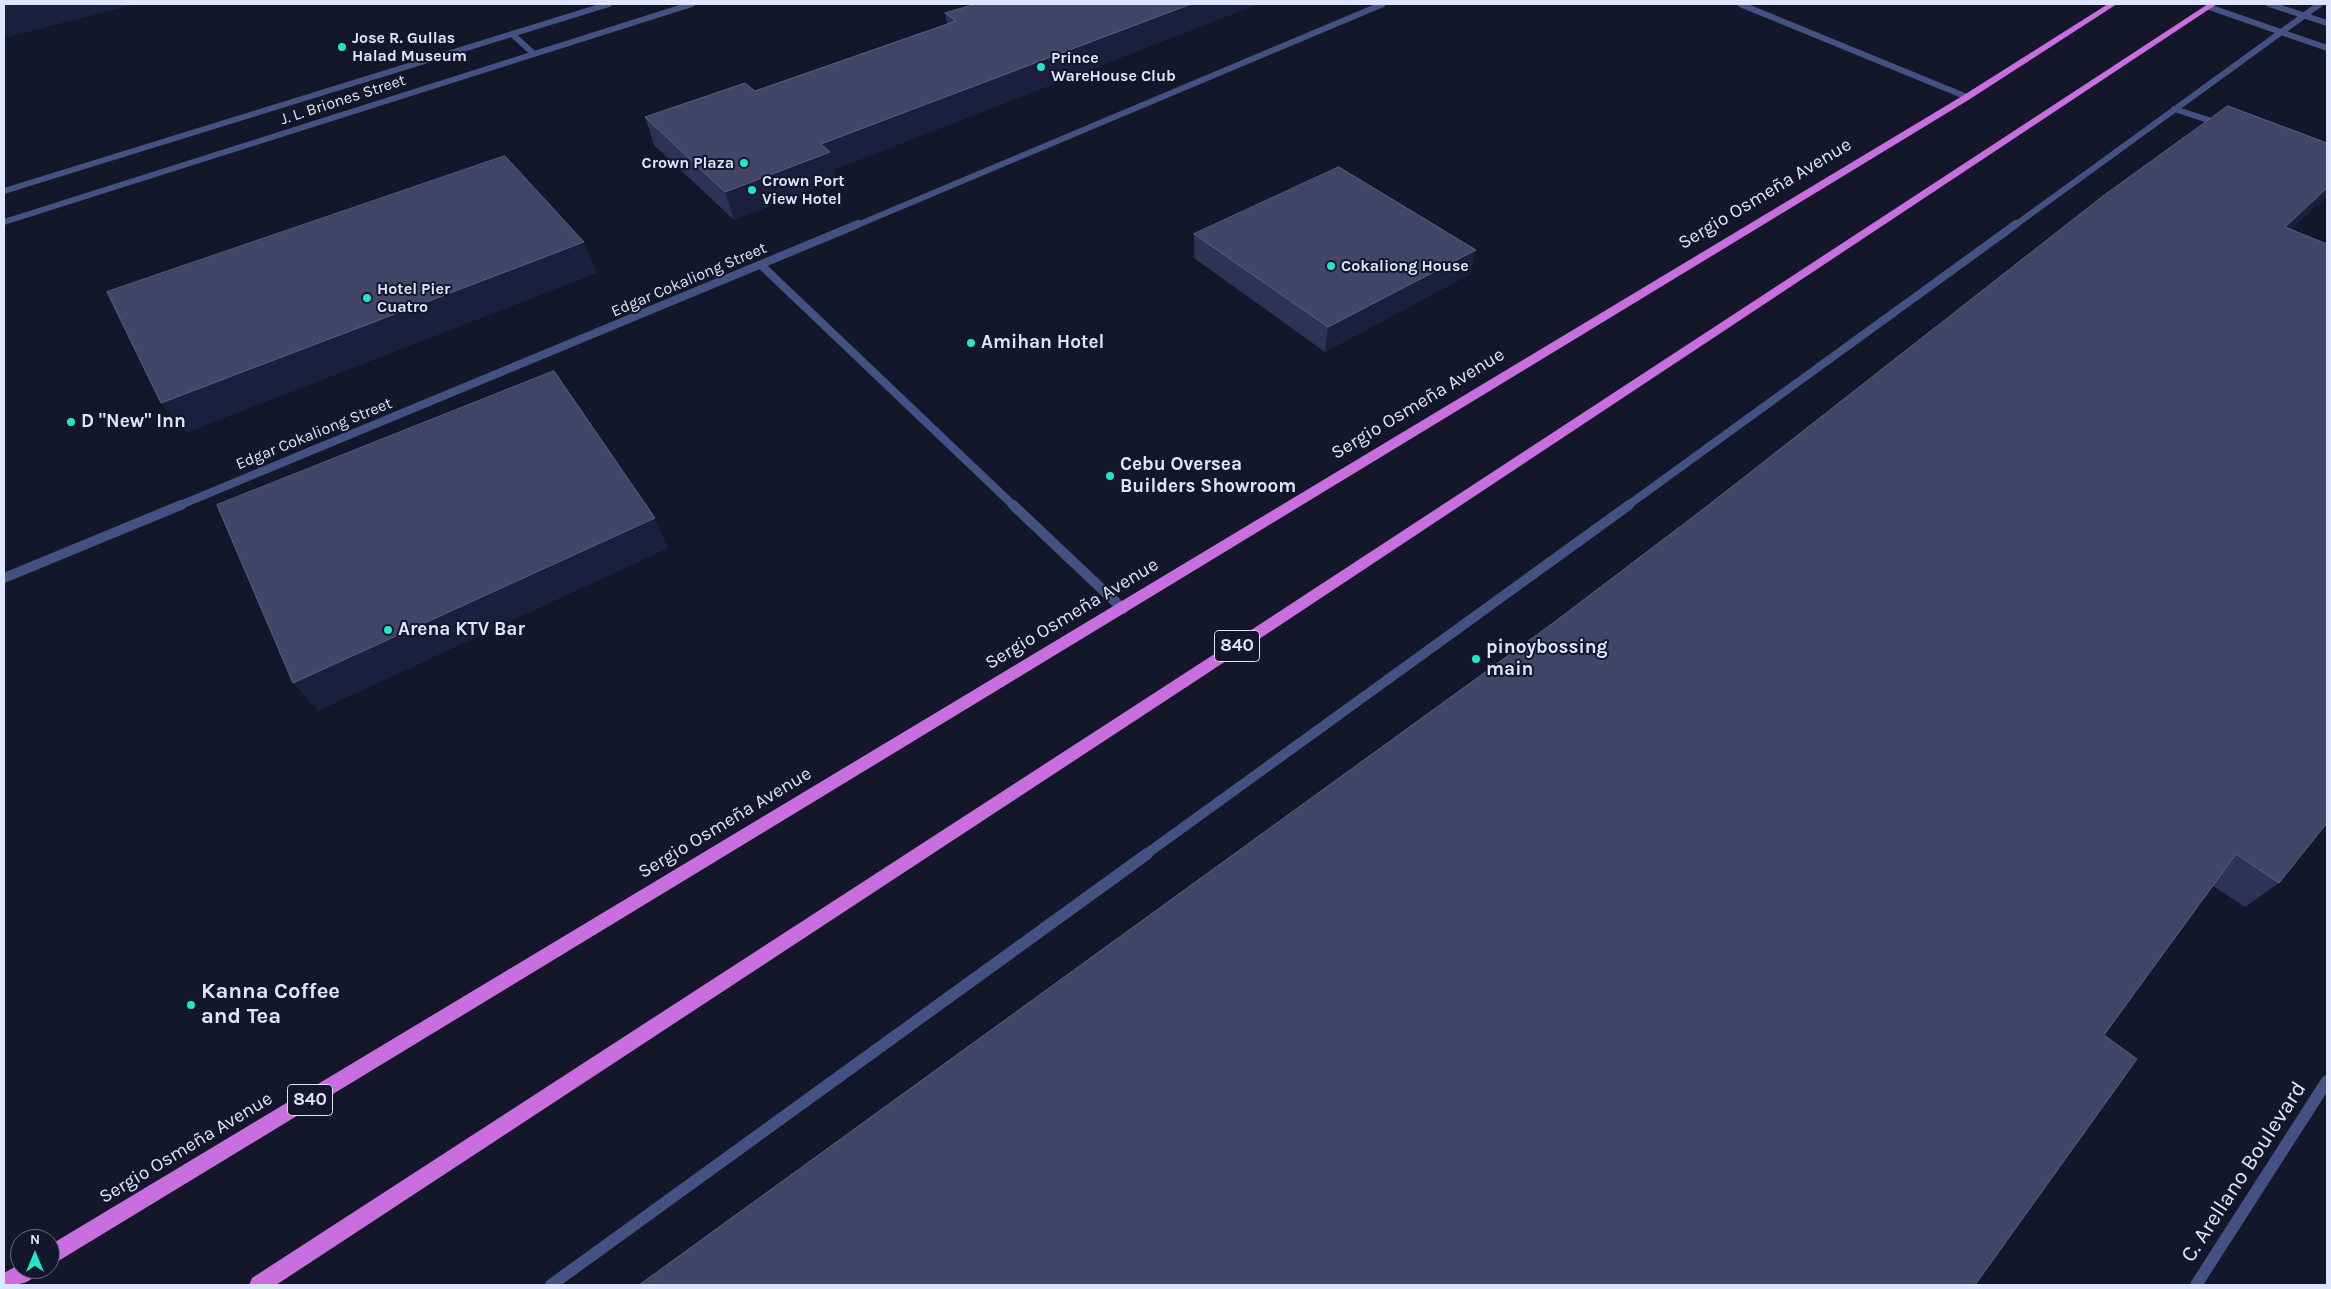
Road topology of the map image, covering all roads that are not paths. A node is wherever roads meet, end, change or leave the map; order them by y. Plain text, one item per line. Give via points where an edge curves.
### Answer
1 (609, 4) edge
2 (692, 4) edge
3 (1383, 4) edge
4 (1740, 4) edge
5 (2114, 4) edge
6 (2269, 4) edge
7 (2320, 4) edge
8 (2211, 5) edge
9 (2303, 15) junction
10 (2327, 24) edge
11 (2280, 32) junction
12 (512, 34) junction
13 (2327, 48) edge
14 (534, 54) junction
15 (1968, 97) junction
16 (2174, 109) junction
17 (2228, 127) edge
18 (4, 191) edge
19 (4, 222) edge
20 (761, 265) junction
21 (4, 578) edge
22 (1123, 609) junction
23 (2327, 1081) edge
24 (60, 1250) edge
25 (259, 1285) edge
26 (550, 1285) edge
27 (2196, 1285) edge

1 - 12 street, J. L. Briones Street
2 - 14 street, J. L. Briones Street
3 - 20 street, Edgar Cokaliong Street
4 - 15 street
5 - 15 highway, Sergio Osmeña Avenue / 840
6 - 9 street
7 - 9 street
8 - 11 street
8 - 25 highway, 840 via 1229,652
9 - 10 street
9 - 11 street
11 - 13 street
11 - 16 street
12 - 14 street
12 - 18 street, J. L. Briones Street
14 - 19 street, J. L. Briones Street
15 - 22 highway, Sergio Osmeña Avenue / 840
16 - 17 street
16 - 26 street
20 - 21 street, Edgar Cokaliong Street
20 - 22 street
22 - 24 highway, Sergio Osmeña Avenue / 840
23 - 27 street, C. Arellano Boulevard

